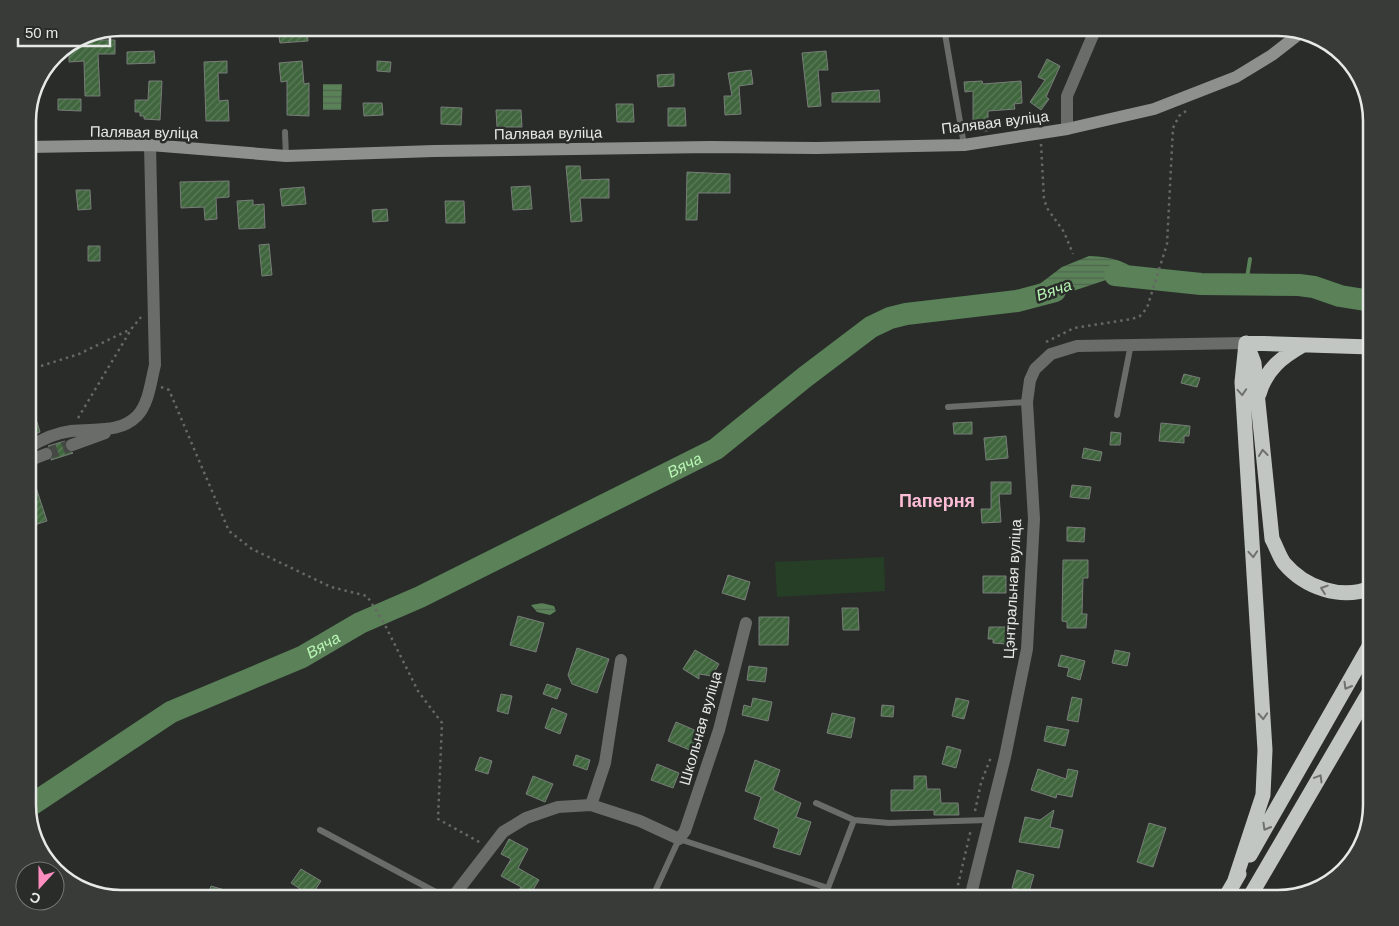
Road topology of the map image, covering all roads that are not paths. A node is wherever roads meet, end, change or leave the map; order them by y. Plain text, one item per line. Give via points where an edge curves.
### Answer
1 (945, 36) edge
2 (1093, 36) edge
3 (1294, 38) edge
4 (1067, 129) junction
5 (285, 132) dead end
6 (964, 145) junction
7 (150, 146) junction
8 (36, 147) edge
9 (286, 156) junction
10 (1246, 343) junction
11 (1132, 344) junction
12 (1303, 344) junction
13 (1363, 347) edge
14 (1258, 399) junction
15 (1027, 402) junction
16 (948, 407) dead end
17 (1117, 414) dead end
18 (116, 429) junction
19 (36, 443) edge
20 (72, 445) tunnel mouth
21 (46, 454) tunnel mouth
22 (36, 458) edge
23 (1363, 591) edge
24 (746, 624) dead end
25 (1363, 659) edge
26 (621, 660) dead end
27 (1363, 704) edge
28 (816, 803) dead end
29 (591, 805) junction
30 (854, 820) junction
31 (988, 820) junction
32 (320, 830) dead end
33 (679, 839) junction
34 (1234, 883) junction
35 (432, 890) edge
36 (458, 890) edge
37 (656, 890) edge
38 (972, 890) edge
39 (1230, 890) edge
40 (1255, 890) edge

1 - 6 lane
2 - 4 street via 1067,96
3 - 4 main road, Палявая вуліца via 1236,77 1197,93 1154,109
4 - 6 main road, Палявая вуліца
5 - 9 lane
6 - 9 main road, Палявая вуліца via 434,151
7 - 8 main road, Палявая вуліца
7 - 9 main road, Палявая вуліца
7 - 18 street via 155,365 146,400 138,416
10 - 11 street
10 - 12 highway
10 - 14 highway via 1254,363
10 -> 34 highway via 1242,382 1265,750 1262,795
11 - 15 street, Цэнтральная вуліца via 1091,345 1051,354 1035,370
11 - 17 lane
12 - 13 highway
12 - 14 highway via 1268,372
23 -> 14 highway via 1335,593 1323,590 1301,579 1283,562 1272,539
15 - 16 lane
15 - 31 street, Цэнтральная вуліца via 1034,519 1028,640 1009,738
18 - 19 street via 69,432
18 - 20 street
21 - 22 street
24 - 33 street, Школьная вуліца via 719,730 685,831
25 -> 34 highway
26 - 29 street via 604,763
40 -> 27 highway
28 - 30 lane
29 - 33 street via 640,821
29 - 36 street via 558,807 526,818 503,832
30 - 31 lane via 889,823
30 - 33 lane via 828,888
31 - 38 street, Цэнтральная вуліца
32 - 35 lane
33 - 37 lane
34 - 39 highway

